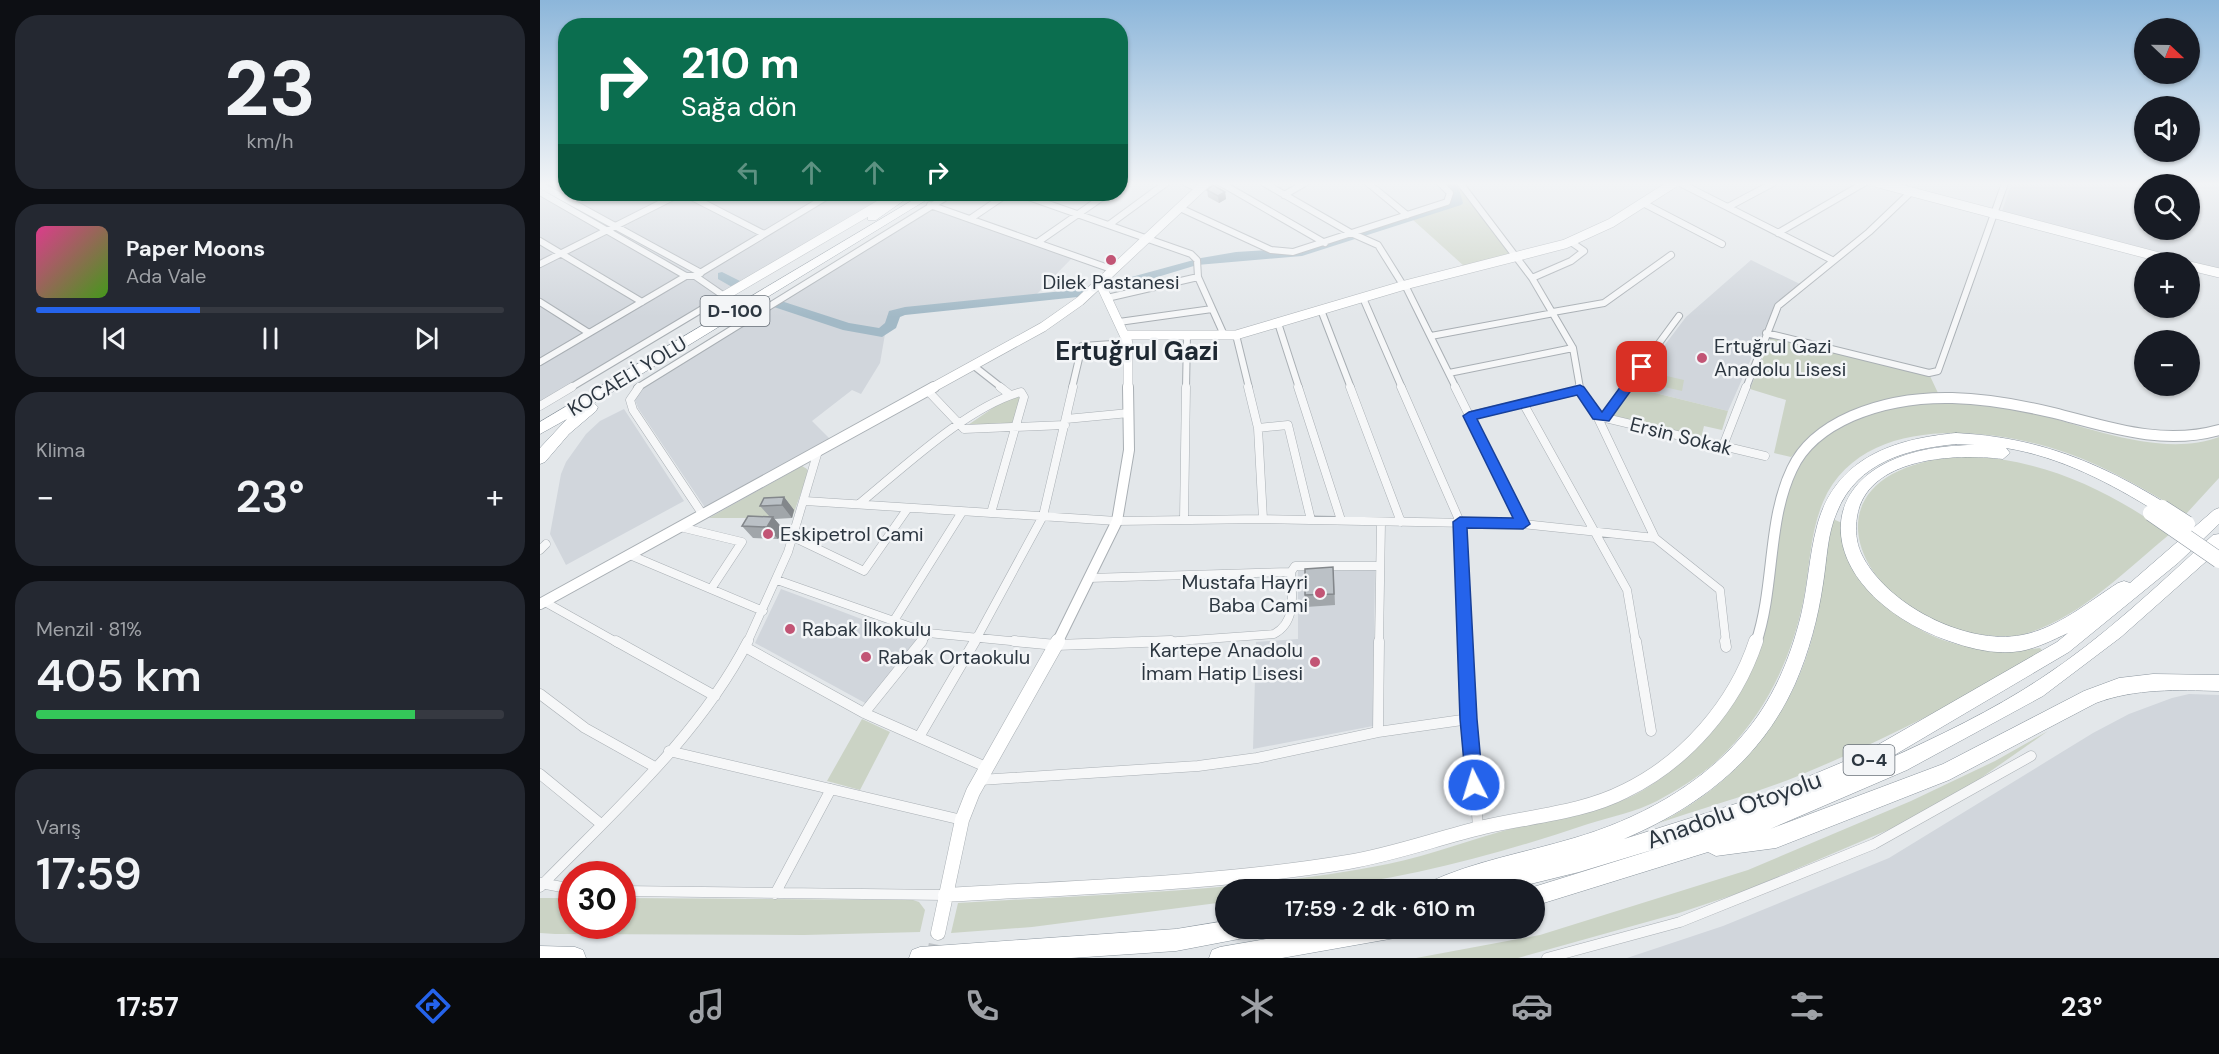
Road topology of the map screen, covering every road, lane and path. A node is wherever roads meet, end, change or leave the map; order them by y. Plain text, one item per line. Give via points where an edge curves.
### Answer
1 (601, 228) edge
2 (614, 228) edge
3 (621, 228) edge
4 (752, 228) edge
5 (774, 228) edge
6 (841, 228) edge
7 (859, 228) edge
8 (861, 228) edge
9 (878, 228) edge
10 (879, 228) edge
11 (885, 228) edge
12 (996, 228) edge
13 (1058, 228) edge
14 (1121, 228) edge
15 (1159, 228) edge
16 (1224, 228) edge
17 (1298, 228) edge
18 (1342, 228) edge
19 (1367, 228) edge
20 (1494, 228) edge
21 (1601, 228) edge
22 (1691, 228) edge
23 (1768, 228) edge
24 (1787, 228) edge
25 (1874, 228) edge
26 (1989, 228) edge
27 (2049, 228) edge
28 (607, 231) junction
29 (1351, 233) junction
30 (1778, 233) junction
31 (764, 234) junction
32 (850, 234) junction
33 (1149, 237) junction
34 (540, 240) edge
35 (1038, 242) junction
36 (1570, 242) junction
37 (1325, 243) junction
38 (1722, 244) dead end
39 (2140, 252) edge
40 (564, 254) junction
41 (1671, 255) dead end
42 (1516, 256) junction
43 (1832, 260) junction
44 (540, 264) edge
45 (809, 267) junction
46 (2200, 268) edge
47 (540, 270) edge
48 (1114, 270) junction
49 (2219, 273) edge
50 (698, 275) junction
51 (686, 276) junction
52 (1198, 277) junction
53 (1532, 278) junction
54 (1100, 283) junction
55 (1404, 285) junction
56 (724, 296) junction
57 (1107, 298) junction
58 (1363, 298) junction
59 (540, 302) edge
60 (642, 302) junction
61 (1212, 309) junction
62 (1321, 310) junction
63 (732, 313) junction
64 (1553, 313) junction
65 (1679, 316) dead end
66 (1119, 322) junction
67 (1278, 323) junction
68 (589, 333) junction
69 (1766, 333) junction
70 (1187, 335) junction
71 (1224, 335) junction
72 (1236, 335) junction
73 (1431, 336) junction
74 (1127, 339) junction
75 (1573, 348) junction
76 (540, 362) edge
77 (974, 366) junction
78 (1449, 373) junction
79 (1580, 390) junction
80 (928, 391) junction
81 (1009, 394) junction
82 (1523, 403) junction
83 (540, 406) edge
84 (1129, 413) junction
85 (1469, 416) junction
86 (1601, 417) junction
87 (540, 418) edge
88 (1065, 422) junction
89 (960, 425) junction
90 (1016, 427) junction
91 (1258, 428) junction
92 (540, 429) edge
93 (2219, 430) edge
94 (1723, 446) junction
95 (818, 451) junction
96 (1765, 456) dead end
97 (540, 458) edge
98 (805, 501) junction
99 (859, 504) junction
100 (908, 508) junction
101 (2157, 510) junction
102 (962, 512) junction
103 (991, 513) junction
104 (2219, 514) edge
105 (703, 515) junction
106 (1043, 516) junction
107 (1184, 519) junction
108 (1263, 519) junction
109 (1311, 520) junction
110 (1341, 520) junction
111 (1117, 521) junction
112 (1381, 522) junction
113 (1401, 522) junction
114 (1460, 522) junction
115 (1523, 524) junction
116 (680, 528) junction
117 (1594, 530) junction
118 (793, 537) junction
119 (1655, 538) junction
120 (2219, 540) edge
121 (2219, 547) edge
122 (630, 555) junction
123 (2172, 558) junction
124 (2219, 560) edge
125 (1379, 566) junction
126 (1291, 572) junction
127 (1089, 578) junction
128 (777, 580) junction
129 (711, 589) junction
130 (542, 603) edge
131 (763, 611) junction
132 (892, 622) junction
133 (928, 633) junction
134 (977, 638) junction
135 (1056, 645) junction
136 (1726, 646) dead end
137 (746, 647) junction
138 (2219, 683) edge
139 (540, 694) edge
140 (715, 696) junction
141 (864, 713) junction
142 (1469, 719) junction
143 (1651, 731) dead end
144 (1378, 732) junction
145 (919, 737) junction
146 (669, 751) junction
147 (2031, 756) dead end
148 (655, 767) junction
149 (986, 767) junction
150 (540, 774) edge
151 (979, 781) junction
152 (831, 789) junction
153 (962, 820) junction
154 (601, 824) junction
155 (1478, 828) junction
156 (1689, 850) junction
157 (1459, 879) edge
158 (1507, 879) edge
159 (541, 884) edge
160 (558, 887) edge
161 (636, 891) edge
162 (1545, 893) edge
163 (775, 894) junction
164 (945, 895) junction
165 (938, 933) tunnel mouth
166 (1215, 933) edge
167 (1331, 939) edge
168 (540, 957) edge
169 (575, 958) edge
170 (920, 958) edge
171 (1220, 958) edge
172 (1547, 958) edge

1 - 28 street
2 - 28 street
3 - 50 street
4 - 31 street
5 - 31 street
6 - 56 street
7 - 32 highway
8 - 32 highway, D-100
9 - 45 highway
10 - 45 highway, KOCAELİ YOLU / D-100
11 - 105 street via 634,392 630,400 633,410
12 - 35 street
13 - 35 street
14 - 33 street
15 - 33 street
16 - 37 street via 1275,251 1293,252
17 - 37 street
18 - 29 street
19 - 29 street
20 - 42 street
21 - 36 street
22 - 38 street
23 - 30 street
24 - 30 street
25 - 43 street
26 - 69 street via 1938,371 1929,373
27 - 39 street
28 - 40 street
28 - 51 street
29 - 37 street
29 - 55 street via 1378,245
30 - 43 street
31 - 50 street
32 - 87 highway, D-100
33 - 48 street
33 - 52 street via 1195,256
34 - 40 street
35 - 48 street
36 - 42 street
36 - 53 street via 1584,251
40 - 44 street
40 - 47 street
40 - 60 street
41 - 64 street via 1604,303
42 - 53 street
42 - 55 street
43 - 69 street via 1778,306
45 - 63 highway, KOCAELİ YOLU / D-100
46 - 49 street
48 - 54 street
50 - 51 street
50 - 56 street
51 - 60 street
52 - 57 street
52 - 61 street
53 - 64 street
54 - 57 street
54 - 77 street via 1056,318
55 - 58 street
55 - 73 street
56 - 83 street
57 - 66 street
58 - 62 street
58 - 114 street
59 - 68 street
60 - 68 street
61 - 66 street
61 - 71 street
62 - 67 street
62 - 113 street
63 - 92 highway, KOCAELİ YOLU / D-100
63 - 97 highway via 599,401 564,430
64 - 73 street
64 - 75 street
65 - 86 street
66 - 74 street
67 - 72 street
67 - 110 street
68 - 76 street
69 - 94 street
70 - 71 street
70 - 74 street
70 - 107 street
71 - 72 street
72 - 91 street
73 - 78 street
74 - 84 street
74 - 88 street via 1082,346
75 - 78 street
75 - 79 street
77 - 80 street
77 - 81 street
78 - 85 street
79 - 82 street
79 - 86 street
80 - 89 street
80 - 95 street
81 - 89 street
81 - 90 street via 1024,395
82 - 85 street
82 - 117 street
84 - 88 street
84 - 111 street via 1129,450
85 - 115 street
86 - 94 street, Ersin Sokak
86 - 119 street
88 - 90 street
88 - 106 street
89 - 90 street via 966,430
89 - 99 street
90 - 103 street
91 - 108 street
91 - 109 street via 1288,425
93 - 155 street via 2189,437 2152,437 2019,404 1938,396 1877,405 1831,425 1811,442 1788,475 1782,491 1772,574 1751,656 1715,719 1668,763 1622,794
94 - 96 street, Ersin Sokak
95 - 98 street
95 - 105 street
98 - 99 street
98 - 118 street
99 - 100 street
100 - 102 street
100 - 118 street via 864,571
101 - 121 highway, bridge
101 - 123 highway via 2060,467 1991,450 1957,450 1910,459 1879,473 1857,492 1849,509 1847,530 1864,572 1893,603 1938,629 2000,645 2039,639 2066,627
101 - 124 highway, bridge
101 - 157 highway via 2099,472 2018,445 1936,440 1883,454 1858,468 1841,487 1824,526 1810,616 1791,674 1767,719 1730,762 1708,781 1637,822 1587,843
102 - 103 street
102 - 132 street
103 - 106 street
104 - 123 highway, Anadolu Otoyolu / O-4
105 - 116 street
106 - 111 street
106 - 134 street
107 - 108 street
107 - 111 street
108 - 109 street
109 - 110 street
110 - 112 street
111 - 127 street
112 - 113 street
112 - 125 street
113 - 114 street
114 - 115 street
114 - 142 street
115 - 117 street
116 - 122 street
116 - 129 street via 742,542
117 - 119 street
117 - 143 street via 1627,590
118 - 128 street
119 - 136 street via 1720,590
120 - 156 highway, Anadolu Otoyolu / O-4 via 2138,614 2047,684 2005,709 1849,789
122 - 129 street
122 - 130 street
123 - 158 highway, Anadolu Otoyolu / O-4 via 2063,647 1869,760 1768,803 1693,828
125 - 126 street via 1300,565
125 - 144 street
126 - 127 street
126 - 135 street via 1289,621 1274,634
127 - 135 street
128 - 131 street
128 - 132 street
129 - 131 street
130 - 140 street
131 - 137 street
132 - 133 street
133 - 134 street
133 - 141 street
134 - 135 street
134 - 145 street
135 - 149 street
137 - 140 street
137 - 141 street
138 - 156 highway via 2119,686 2090,697 1949,771 1776,838
139 - 148 street via 585,728
140 - 146 street
141 - 145 street
142 - 144 street
142 - 155 street
144 - 151 street via 1257,758 1198,766
145 - 149 street
146 - 148 street
146 - 152 street
147 - 172 street via 1874,844 1680,922
148 - 154 street
149 - 151 street
150 - 154 street
151 - 153 street
152 - 153 street
152 - 163 street
153 - 164 street
154 - 159 street
155 - 164 street via 1389,854 1282,872
156 - 162 highway, Anadolu Otoyolu / O-4
159 - 160 street
161 - 163 street
163 - 164 street
164 - 165 street
166 - 170 highway via 1176,940
167 - 171 highway
168 - 169 highway

